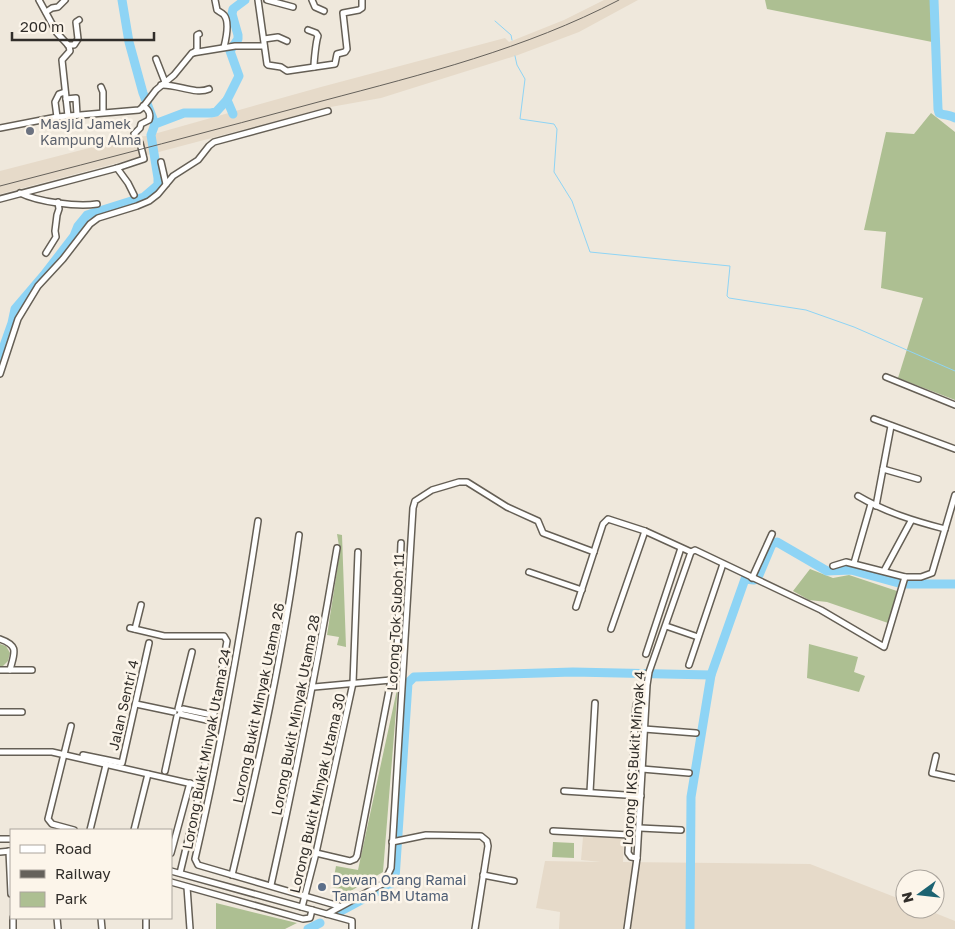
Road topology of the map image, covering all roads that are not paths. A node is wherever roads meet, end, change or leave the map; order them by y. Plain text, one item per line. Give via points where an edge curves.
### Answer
1 (39, 0) edge
2 (64, 0) edge
3 (215, 0) edge
4 (258, 0) edge
5 (267, 0) edge
6 (312, 0) edge
7 (362, 0) edge
8 (293, 7) dead end
9 (324, 11) dead end
10 (46, 12) junction
11 (78, 20) dead end
12 (308, 30) dead end
13 (199, 34) dead end
14 (264, 39) junction
15 (287, 41) dead end
16 (68, 45) junction
17 (264, 46) junction
18 (225, 47) junction
19 (192, 53) junction
20 (156, 59) dead end
21 (314, 67) junction
22 (163, 84) junction
23 (101, 87) dead end
24 (209, 89) dead end
25 (65, 92) junction
26 (66, 100) junction
27 (144, 106) junction
28 (328, 111) dead end
29 (103, 112) junction
30 (77, 115) junction
31 (68, 116) junction
32 (57, 117) junction
33 (0, 128) edge
34 (161, 162) dead end
35 (117, 168) junction
36 (166, 184) junction
37 (20, 194) junction
38 (134, 195) dead end
39 (0, 199) edge
40 (58, 202) junction
41 (97, 204) dead end
42 (46, 253) dead end
43 (0, 374) edge
44 (886, 377) dead end
45 (955, 405) edge
46 (874, 419) dead end
47 (891, 426) junction
48 (955, 449) edge
49 (883, 469) junction
50 (918, 479) dead end
51 (955, 494) edge
52 (858, 496) dead end
53 (873, 505) junction
54 (258, 521) dead end
55 (912, 521) junction
56 (945, 529) junction
57 (645, 531) junction
58 (772, 534) dead end
59 (299, 535) dead end
60 (400, 543) dead end
61 (337, 548) dead end
62 (681, 548) junction
63 (693, 551) junction
64 (358, 552) dead end
65 (594, 552) junction
66 (854, 563) junction
67 (723, 564) junction
68 (833, 566) dead end
69 (884, 571) junction
70 (529, 572) dead end
71 (754, 579) junction
72 (905, 579) junction
73 (582, 590) junction
74 (141, 605) dead end
75 (576, 607) dead end
76 (666, 626) junction
77 (611, 629) dead end
78 (698, 637) junction
79 (0, 639) edge
80 (149, 643) dead end
81 (192, 652) dead end
82 (646, 654) dead end
83 (689, 665) dead end
84 (0, 670) edge
85 (10, 670) junction
86 (32, 670) dead end
87 (391, 680) junction
88 (353, 683) junction
89 (314, 687) junction
90 (595, 703) dead end
91 (136, 704) junction
92 (636, 705) dead end
93 (0, 712) edge
94 (22, 712) dead end
95 (178, 712) junction
96 (212, 718) junction
97 (71, 726) dead end
98 (644, 730) junction
99 (696, 733) dead end
100 (0, 752) edge
101 (65, 755) junction
102 (83, 755) dead end
103 (936, 756) dead end
104 (106, 765) junction
105 (642, 770) junction
106 (165, 771) dead end
107 (689, 773) dead end
108 (148, 774) junction
109 (955, 778) edge
110 (190, 783) junction
111 (201, 786) junction
112 (211, 789) junction
113 (564, 791) dead end
114 (590, 792) junction
115 (631, 795) junction
116 (641, 796) junction
117 (640, 828) junction
118 (71, 829) edge
119 (90, 829) edge
120 (134, 829) edge
121 (681, 830) dead end
122 (553, 832) dead end
123 (629, 836) junction
124 (396, 841) junction
125 (172, 849) edge
126 (10, 851) edge
127 (0, 852) edge
128 (316, 853) junction
129 (637, 858) junction
130 (172, 870) edge
131 (180, 873) junction
132 (232, 874) junction
133 (483, 874) junction
134 (514, 881) dead end
135 (172, 882) edge
136 (271, 885) junction
137 (187, 887) junction
138 (305, 896) junction
139 (339, 906) junction
140 (302, 907) junction
141 (312, 910) junction
142 (327, 914) junction
143 (190, 929) edge
144 (352, 929) edge
145 (475, 929) edge
146 (627, 929) edge

1 - 10 street
2 - 10 street
3 - 18 street via 217,10 226,17
4 - 14 street
5 - 8 street
6 - 9 street
7 - 21 street via 362,8 343,13 345,52 338,54 335,64
10 - 16 street via 57,34
11 - 16 street via 78,39 74,45
12 - 21 street via 318,36
13 - 19 street via 197,50
14 - 15 street via 278,37
14 - 17 street
16 - 25 street via 70,51 62,60
17 - 18 street
17 - 21 street via 268,65 287,71
18 - 19 street
19 - 22 street
20 - 22 street
22 - 24 street via 201,92
22 - 27 street
23 - 29 street
25 - 26 street
25 - 32 street via 56,100
26 - 30 street via 76,98
26 - 31 street
27 - 29 street via 138,110
27 - 35 street via 150,118 134,134 140,142 144,159
28 - 36 street via 214,142 198,160
29 - 30 street
30 - 31 street
31 - 32 street
32 - 33 street
34 - 36 street
35 - 37 street
35 - 38 street
36 - 43 street via 149,201 98,218 90,224 38,286 18,319
37 - 39 street
37 - 40 street
40 - 41 street
40 - 42 street via 56,238
44 - 45 street
46 - 47 street
47 - 48 street
47 - 49 street
49 - 50 street
49 - 53 street
51 - 56 street
52 - 53 street
53 - 55 street
53 - 66 street
54 - 112 street, Lorong Bukit Minyak Utama 24 via 248,593
55 - 56 street
55 - 69 street
56 - 72 street via 932,573
57 - 62 street
57 - 65 street via 608,520 603,524
57 - 77 street
58 - 71 street
59 - 132 street, Lorong Bukit Minyak Utama 26 via 291,598
60 - 87 street via 396,679
61 - 89 street, Lorong Bukit Minyak Utama 28
62 - 63 street
62 - 82 street
63 - 67 street
63 - 76 street, Lorong IKS Bukit Minyak 4
64 - 88 street, Lorong Bukit Minyak Utama 30
65 - 73 street
65 - 124 street, Lorong Tok Suboh 11 via 543,534 538,521 500,503 467,482 432,490 415,500
66 - 68 street via 842,562
66 - 69 street
67 - 71 street
67 - 78 street
69 - 72 street
70 - 73 street
71 - 72 street via 821,610 884,647
73 - 75 street
74 - 96 street via 133,628 164,636 224,636 227,641
76 - 78 street
76 - 98 street, Lorong IKS Bukit Minyak 4 via 652,660
78 - 83 street
79 - 85 street via 9,642 14,649
80 - 91 street, Jalan Sentri 4
81 - 95 street
84 - 85 street
85 - 86 street
87 - 88 street
87 - 128 street via 357,856 350,861
88 - 89 street
88 - 128 street, Lorong Bukit Minyak Utama 30
89 - 136 street, Lorong Bukit Minyak Utama 28
90 - 114 street
91 - 95 street
91 - 102 street, Jalan Sentri 4 via 122,763
92 - 115 street
93 - 94 street
95 - 96 street
95 - 106 street
96 - 111 street
97 - 101 street
98 - 99 street
98 - 105 street, Lorong IKS Bukit Minyak 4
100 - 101 street
101 - 104 street
101 - 118 street via 50,822
103 - 109 street via 932,773
104 - 108 street
104 - 119 street
105 - 107 street
105 - 116 street, Lorong IKS Bukit Minyak 4
108 - 110 street
108 - 120 street
110 - 111 street
110 - 125 street
111 - 112 street
111 - 131 street
112 - 132 street, Lorong Bukit Minyak Utama 24 via 195,859 198,865
113 - 114 street
114 - 115 street
115 - 116 street
115 - 123 street
116 - 117 street, Lorong IKS Bukit Minyak 4
117 - 121 street
117 - 129 street, Lorong IKS Bukit Minyak 4
122 - 123 street
123 - 129 street via 628,856
124 - 133 street via 426,835 481,836 488,846
124 - 139 street, Lorong Tok Suboh 11 via 391,868 384,883
126 - 127 street
128 - 138 street, Lorong Bukit Minyak Utama 30
129 - 146 street, Lorong IKS Bukit Minyak 4
130 - 131 street
131 - 140 street
132 - 136 street, Lorong Bukit Minyak Utama 24
133 - 134 street
133 - 145 street
135 - 137 street
136 - 138 street, Lorong Bukit Minyak Utama 24
137 - 141 street via 304,919 310,918
137 - 143 street
138 - 139 street, Lorong Bukit Minyak Utama 24
138 - 140 street, Lorong Bukit Minyak Utama 30
139 - 142 street, Lorong Tok Suboh 11
140 - 141 street
141 - 142 street
142 - 144 street via 352,921

